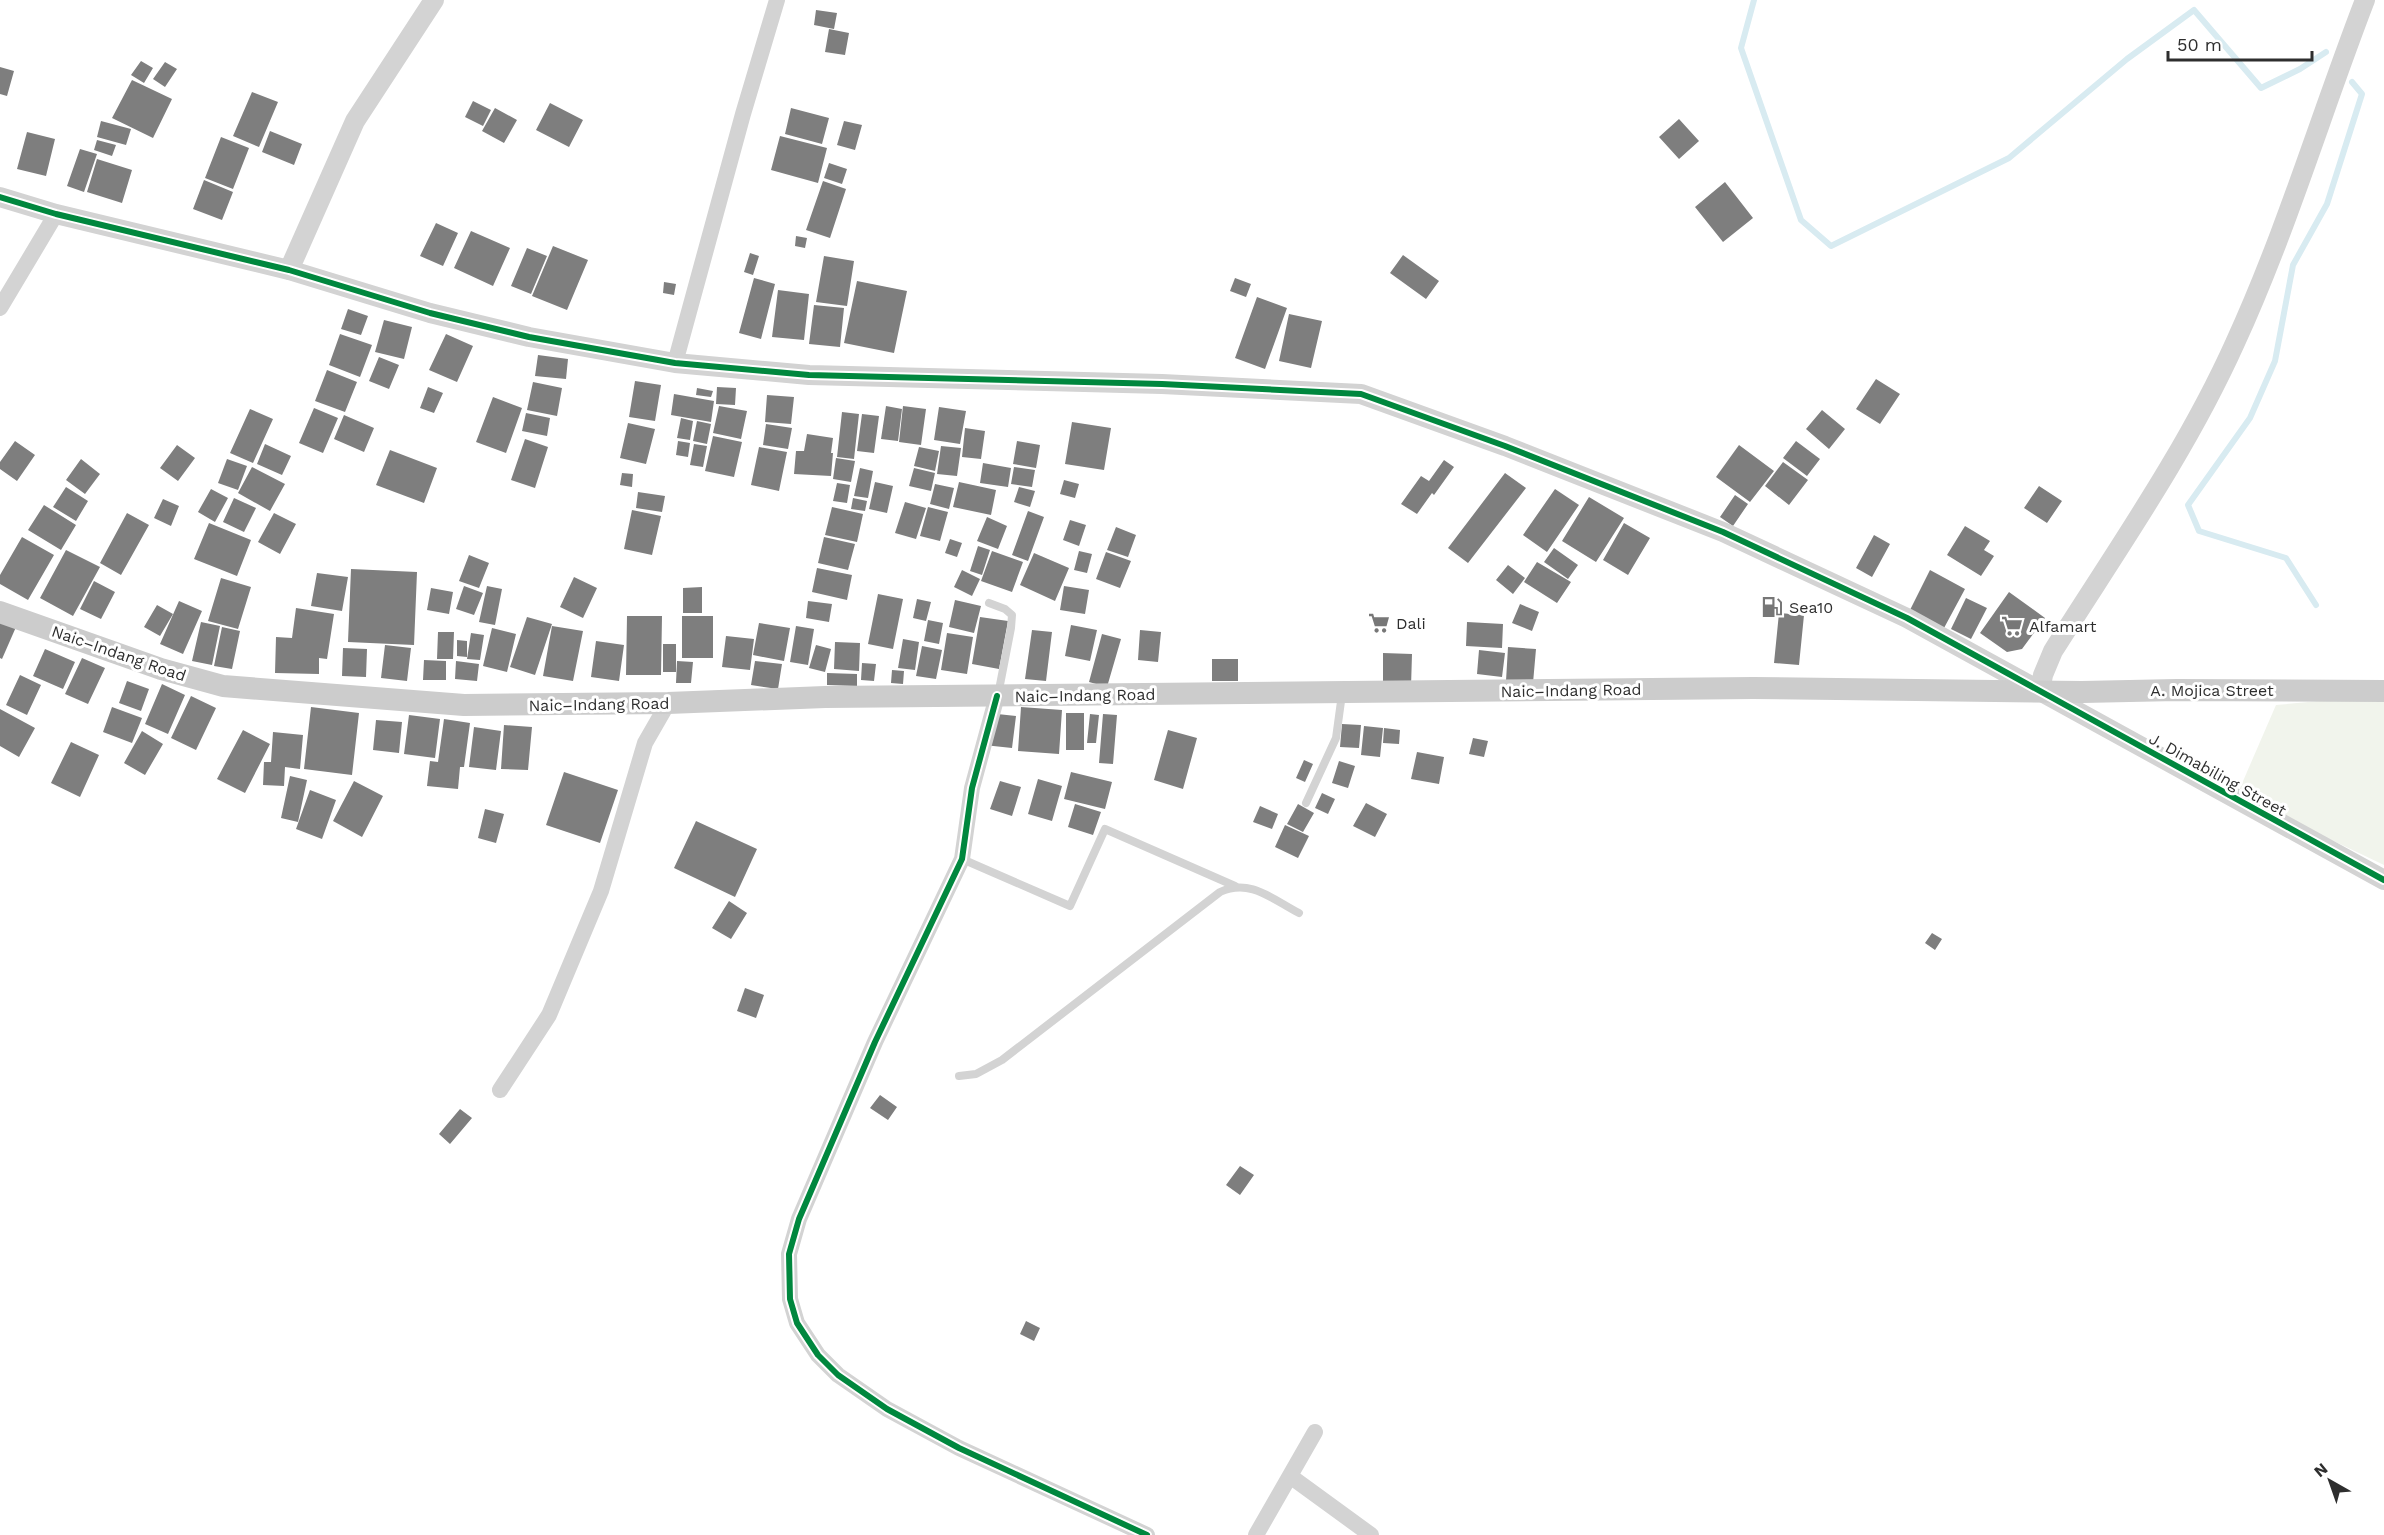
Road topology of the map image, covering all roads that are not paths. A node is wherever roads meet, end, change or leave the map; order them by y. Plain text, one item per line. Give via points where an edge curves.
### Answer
1 (434, 0) edge
2 (777, 0) edge
3 (2365, 0) edge
4 (0, 197) edge
5 (56, 214) junction
6 (289, 270) junction
7 (0, 308) edge
8 (675, 363) junction
9 (989, 603) dead end
10 (0, 612) edge
11 (2384, 691) edge
12 (1342, 692) junction
13 (2040, 692) junction
14 (998, 696) junction
15 (668, 703) junction
16 (1306, 803) dead end
17 (962, 859) junction
18 (2384, 880) edge
19 (1235, 886) junction
20 (1299, 913) dead end
21 (959, 1076) dead end
22 (500, 1090) dead end
23 (1316, 1432) dead end
24 (1290, 1476) junction
25 (1147, 1535) edge
26 (1256, 1535) edge
27 (1371, 1535) edge

1 - 6 street via 355,120
2 - 8 street
3 - 13 street via 2235,344 2187,434 2053,651
4 - 5 street, J. Dimabiling Street
5 - 6 street, J. Dimabiling Street
5 - 7 street
6 - 8 street, J. Dimabiling Street via 430,313 529,337
8 - 13 street, J. Dimabiling Street via 809,375 1162,384 1361,394 1723,532 1907,618
9 - 14 lane via 1012,615
10 - 15 main road, Naic–Indang Road via 161,669 223,686 464,705
11 - 13 main road, A. Mojica Street
12 - 13 main road, Naic–Indang Road via 1753,688
12 - 14 main road, Naic–Indang Road
12 - 16 lane via 1336,738
13 - 18 street, J. Dimabiling Street
14 - 15 main road, Naic–Indang Road
14 - 17 street via 972,788
15 - 22 street via 645,743 602,891 549,1015
17 - 19 lane via 1070,906 1105,829
17 - 25 street via 875,1042 799,1219 789,1254 793,1311 803,1334 828,1366 887,1409 959,1448
19 - 20 lane via 1256,890
19 - 21 lane via 1204,903 995,1064 976,1074
23 - 24 street
24 - 26 street
24 - 27 street

